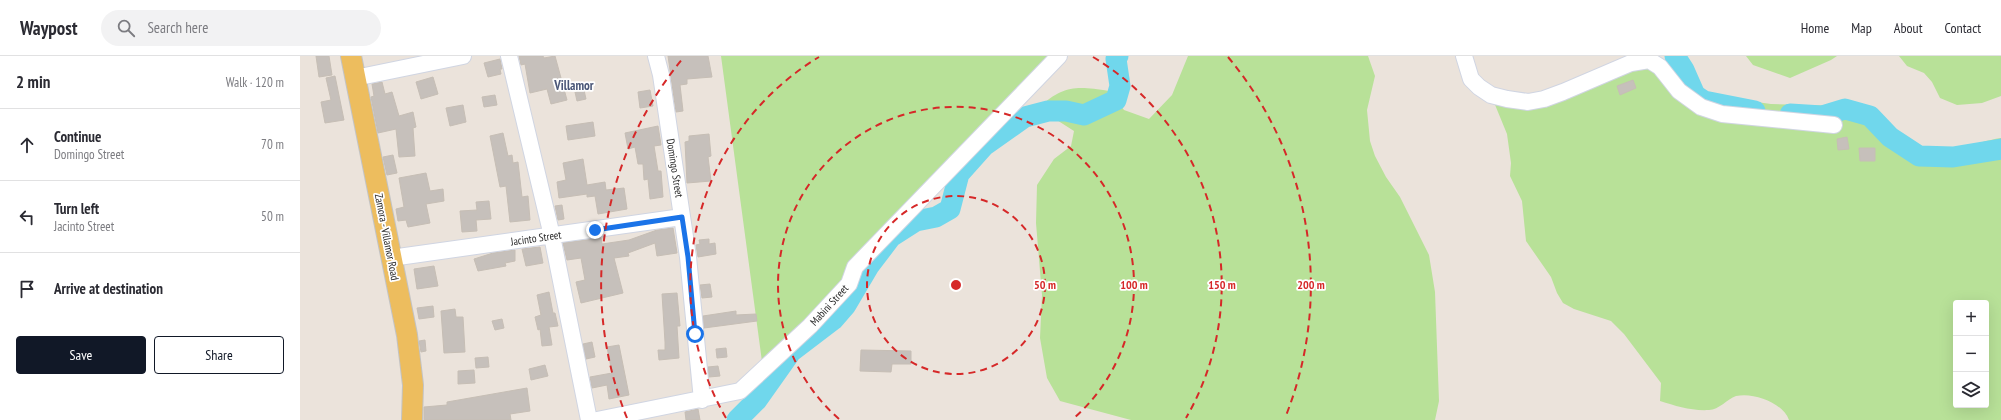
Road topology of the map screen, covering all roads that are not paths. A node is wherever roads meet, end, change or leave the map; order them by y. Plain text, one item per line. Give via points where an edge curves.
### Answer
1 (351, 56) edge
2 (463, 56) edge
3 (509, 56) edge
4 (656, 56) edge
5 (1059, 56) edge
6 (1464, 56) edge
7 (355, 78) junction
8 (1834, 125) dead end
9 (682, 217) junction
10 (552, 236) junction
11 (391, 258) junction
12 (702, 400) junction
13 (412, 420) edge
14 (589, 420) edge
15 (597, 420) edge

1 - 7 main road, Zamora - Villamor Road
2 - 7 street
3 - 10 street
4 - 9 street, Domingo Street
5 - 12 street, Mabini Street via 855,267 849,284 810,326 740,391
6 - 8 street via 1471,79 1479,87 1491,95 1508,99 1528,102 1544,99 1631,63 1649,60 1660,67 1679,91 1701,107 1722,114
7 - 11 main road, Zamora - Villamor Road
9 - 10 street, Jacinto Street
9 - 12 street, Domingo Street
10 - 11 street, Jacinto Street
10 - 14 street
11 - 13 main road, Zamora - Villamor Road via 407,335 413,385
12 - 15 street, Mabini Street

